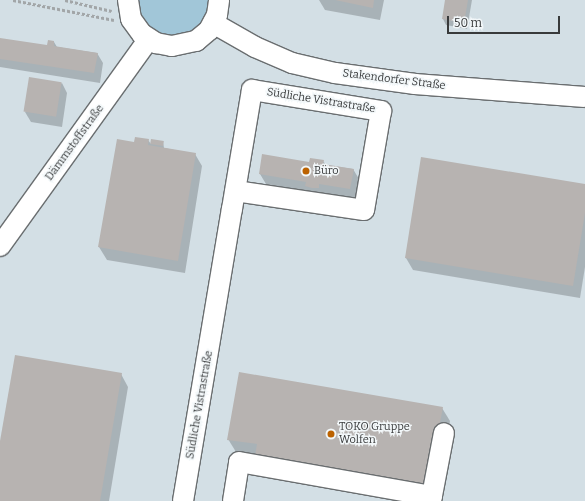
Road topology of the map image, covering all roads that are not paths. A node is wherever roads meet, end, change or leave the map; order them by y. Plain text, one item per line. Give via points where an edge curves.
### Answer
1 (219, 0) edge
2 (120, 5) edge
3 (213, 23) junction
4 (149, 39) junction
5 (585, 97) edge
6 (235, 191) junction
7 (0, 246) edge
8 (444, 433) dead end
9 (432, 498) edge
10 (183, 501) edge
11 (232, 501) edge

1 - 3 street
2 - 4 street
3 - 4 street via 196,41 181,46 164,46
3 - 5 street, Stakendorfer Straße via 274,55 327,71 416,84
4 - 7 street, Dämmstoffstraße
6 - 6 street, Südliche Vistrastraße via 252,90 381,111 364,210
6 - 10 street, Südliche Vistrastraße
8 - 9 street
9 - 11 street via 238,462

